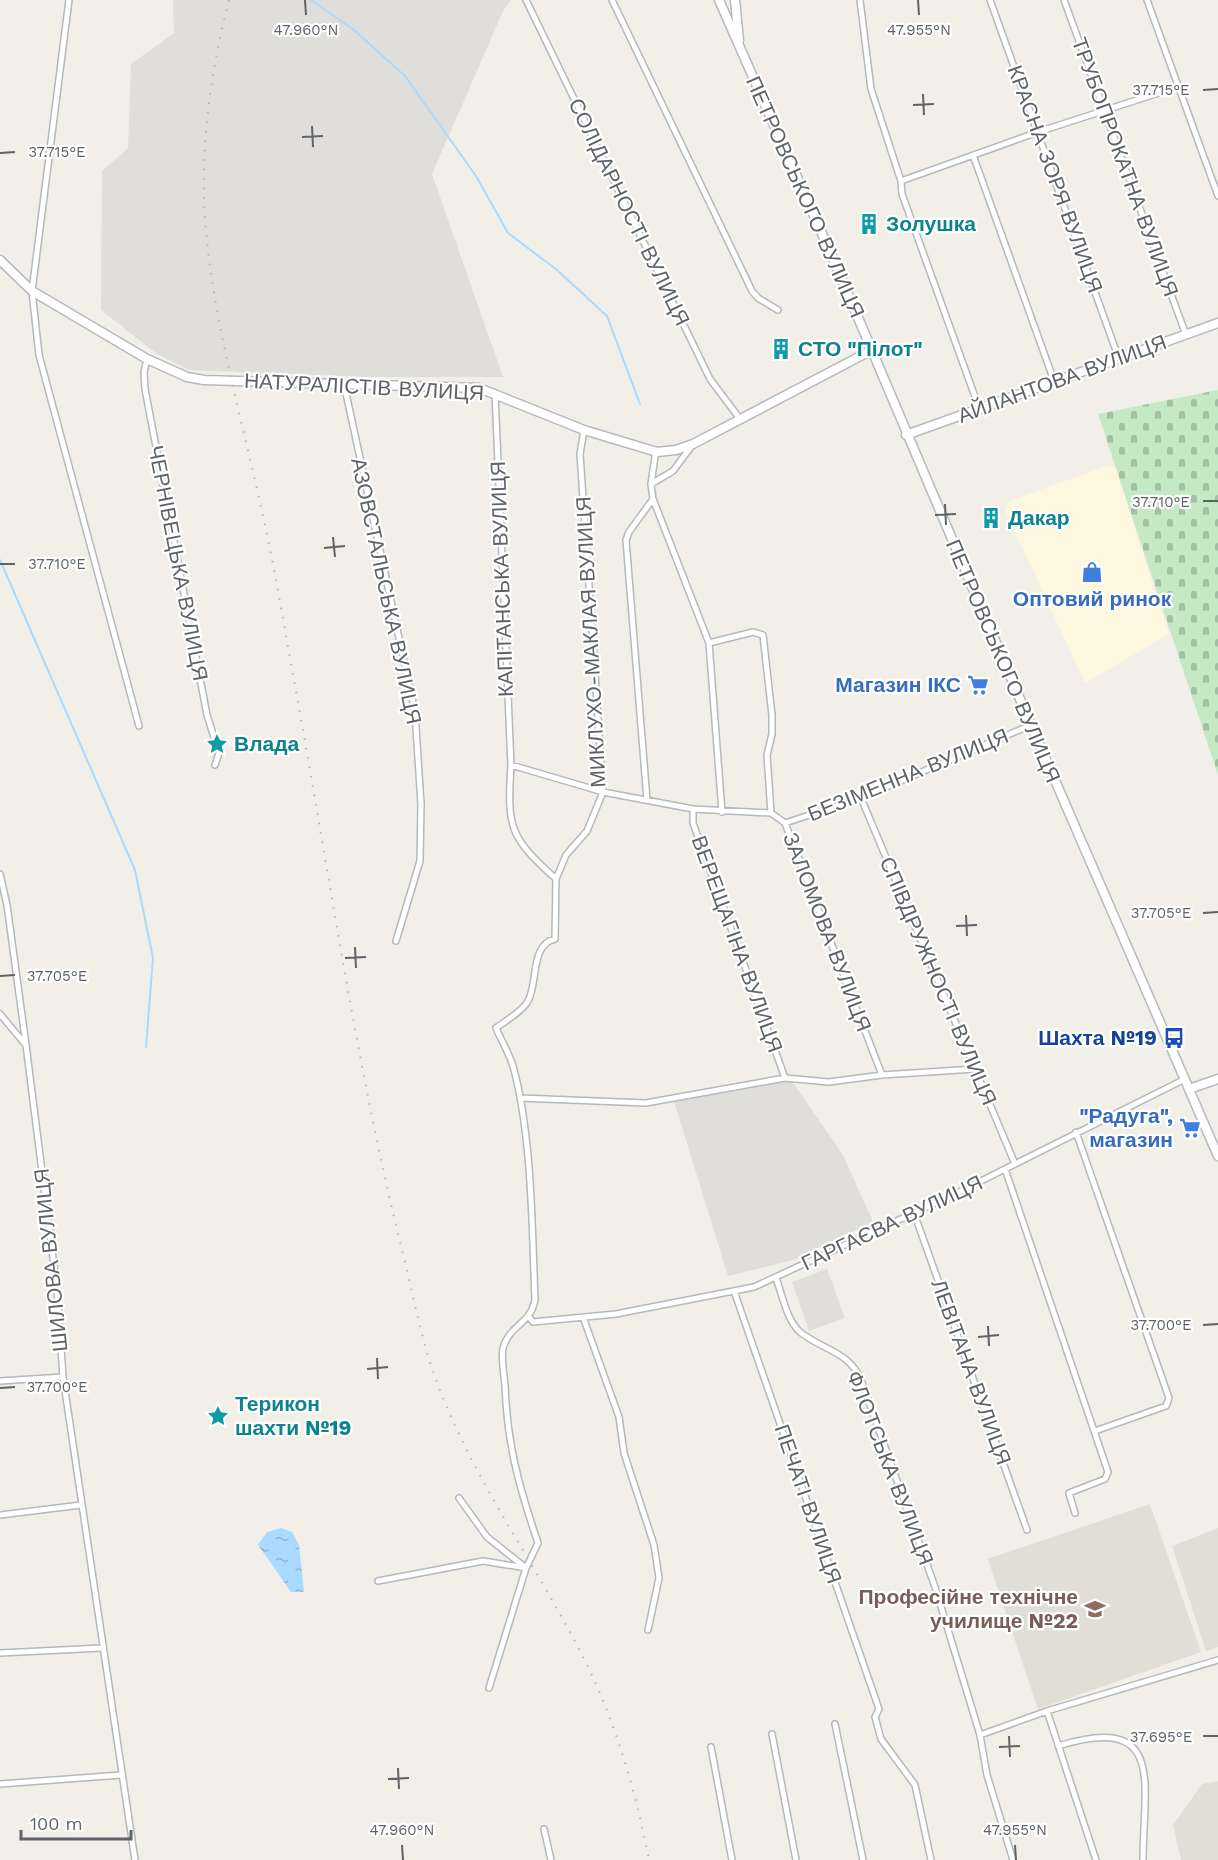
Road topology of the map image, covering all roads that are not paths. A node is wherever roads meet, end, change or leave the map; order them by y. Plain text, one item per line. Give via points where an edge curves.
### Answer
1 (69, 0) edge
2 (525, 0) edge
3 (612, 0) edge
4 (718, 0) edge
5 (735, 0) edge
6 (860, 0) edge
7 (990, 0) edge
8 (1064, 0) edge
9 (1147, 0) edge
10 (740, 50) junction
11 (1180, 86) junction
12 (1106, 109) junction
13 (1038, 132) junction
14 (973, 155) junction
15 (901, 181) junction
16 (1218, 196) edge
17 (0, 260) edge
18 (32, 291) junction
19 (778, 310) dead end
20 (1218, 323) edge
21 (1186, 335) junction
22 (872, 350) junction
23 (147, 359) junction
24 (1119, 359) junction
25 (1054, 381) junction
26 (343, 382) junction
27 (495, 393) junction
28 (979, 408) junction
29 (740, 419) junction
30 (584, 430) junction
31 (906, 435) junction
32 (693, 444) junction
33 (656, 449) junction
34 (651, 484) junction
35 (653, 499) junction
36 (709, 643) junction
37 (1031, 725) junction
38 (139, 726) dead end
39 (215, 765) dead end
40 (511, 765) junction
41 (603, 792) junction
42 (861, 798) junction
43 (647, 800) junction
44 (693, 810) junction
45 (722, 812) junction
46 (771, 813) junction
47 (785, 823) junction
48 (0, 874) edge
49 (556, 879) junction
50 (396, 941) dead end
51 (0, 1014) edge
52 (26, 1045) junction
53 (975, 1069) junction
54 (882, 1074) junction
55 (785, 1078) junction
56 (1218, 1078) edge
57 (1185, 1079) junction
58 (1189, 1089) junction
59 (520, 1098) junction
60 (1077, 1132) junction
61 (1218, 1156) edge
62 (1015, 1164) junction
63 (1005, 1169) junction
64 (914, 1213) junction
65 (776, 1278) junction
66 (734, 1291) junction
67 (529, 1317) junction
68 (583, 1317) junction
69 (63, 1377) junction
70 (0, 1382) edge
71 (1095, 1431) junction
72 (459, 1498) dead end
73 (81, 1505) junction
74 (1075, 1513) dead end
75 (0, 1515) edge
76 (1027, 1530) dead end
77 (526, 1568) junction
78 (378, 1581) dead end
79 (648, 1630) dead end
80 (102, 1648) junction
81 (0, 1653) edge
82 (1218, 1660) edge
83 (489, 1688) dead end
84 (1047, 1711) junction
85 (835, 1724) dead end
86 (772, 1734) dead end
87 (980, 1735) junction
88 (1058, 1746) junction
89 (711, 1747) dead end
90 (121, 1775) junction
91 (0, 1784) edge
92 (544, 1829) dead end
93 (135, 1860) edge
94 (551, 1860) edge
95 (732, 1860) edge
96 (796, 1860) edge
97 (863, 1860) edge
98 (931, 1860) edge
99 (1013, 1860) edge
100 (1096, 1860) edge
101 (1143, 1860) edge

1 - 18 street
2 - 29 street, СОЛІДАРНОСТІ ВУЛИЦЯ via 710,379
3 - 19 street via 752,291
4 - 10 street, ПЕТРОВСЬКОГО ВУЛИЦЯ
5 - 10 street
6 - 15 street via 871,89
7 - 13 street, КРАСНА ЗОРЯ ВУЛИЦЯ
8 - 12 street, ТРУБОПРОКАТНА ВУЛИЦЯ
9 - 11 street
10 - 22 street, ПЕТРОВСЬКОГО ВУЛИЦЯ
11 - 12 street
11 - 16 street
12 - 13 street
12 - 21 street, ТРУБОПРОКАТНА ВУЛИЦЯ
13 - 14 street
13 - 24 street, КРАСНА ЗОРЯ ВУЛИЦЯ
14 - 15 street
14 - 25 street
15 - 28 street via 902,195
17 - 18 street, НАТУРАЛІСТІВ ВУЛИЦЯ
18 - 23 street, НАТУРАЛІСТІВ ВУЛИЦЯ
18 - 38 street via 39,355
20 - 21 street, АЙЛАНТОВА ВУЛИЦЯ
21 - 24 street, АЙЛАНТОВА ВУЛИЦЯ
22 - 29 street, НАТУРАЛІСТІВ ВУЛИЦЯ
22 - 31 street, ПЕТРОВСЬКОГО ВУЛИЦЯ
23 - 26 street, НАТУРАЛІСТІВ ВУЛИЦЯ via 187,377 204,380
23 - 39 street, ЧЕРНІВЕЦЬКА ВУЛИЦЯ via 145,390 207,716 219,753
24 - 25 street, АЙЛАНТОВА ВУЛИЦЯ
25 - 28 street, АЙЛАНТОВА ВУЛИЦЯ
26 - 27 street, НАТУРАЛІСТІВ ВУЛИЦЯ via 479,388
26 - 50 street, АЗОВСТАЛЬСЬКА ВУЛИЦЯ via 415,712 420,861
27 - 30 street, НАТУРАЛІСТІВ ВУЛИЦЯ
27 - 40 street, КАПІТАНСЬКА ВУЛИЦЯ
28 - 31 street, АЙЛАНТОВА ВУЛИЦЯ
29 - 32 street, НАТУРАЛІСТІВ ВУЛИЦЯ
30 - 33 street, НАТУРАЛІСТІВ ВУЛИЦЯ
30 - 41 street, МИКЛУХО-МАКЛАЯ ВУЛИЦЯ via 580,454
31 - 37 street, ПЕТРОВСЬКОГО ВУЛИЦЯ
32 - 33 street, НАТУРАЛІСТІВ ВУЛИЦЯ via 676,450
32 - 34 street via 673,471
33 - 34 street, ВЕРЕЩАГІНА ВУЛИЦЯ
34 - 35 street, ВЕРЕЩАГІНА ВУЛИЦЯ
35 - 36 street, ВЕРЕЩАГІНА ВУЛИЦЯ
35 - 43 street via 626,540
36 - 45 street, ВЕРЕЩАГІНА ВУЛИЦЯ
36 - 46 street, ЗАЛОМОВА ВУЛИЦЯ via 753,632 763,635 772,715 767,755
37 - 42 street, БЕЗІМЕННА ВУЛИЦЯ
37 - 57 street, ПЕТРОВСЬКОГО ВУЛИЦЯ
40 - 41 street
40 - 49 street, КАПІТАНСЬКА ВУЛИЦЯ via 510,822 526,852
41 - 43 street
41 - 49 street, МИКЛУХО-МАКЛАЯ ВУЛИЦЯ via 587,831 566,855
42 - 47 street, БЕЗІМЕННА ВУЛИЦЯ
42 - 53 street, СПІВДРУЖНОСТІ ВУЛИЦЯ
43 - 44 street
44 - 45 street
44 - 55 street, ВЕРЕЩАГІНА ВУЛИЦЯ via 693,823
45 - 46 street
46 - 47 street, ЗАЛОМОВА ВУЛИЦЯ
47 - 54 street, ЗАЛОМОВА ВУЛИЦЯ
48 - 52 street, ШИЛОВА ВУЛИЦЯ
49 - 59 street via 555,939 546,943 540,953 528,1002 496,1028 512,1063
51 - 52 street
52 - 69 street, ШИЛОВА ВУЛИЦЯ via 57,1290
53 - 54 street
53 - 62 street, СПІВДРУЖНОСТІ ВУЛИЦЯ
54 - 55 street via 829,1082
55 - 59 street via 646,1103
56 - 58 street
57 - 58 street, ПЕТРОВСЬКОГО ВУЛИЦЯ
57 - 60 street, ГАРГАЄВА ВУЛИЦЯ
58 - 61 street, ПЕТРОВСЬКОГО ВУЛИЦЯ
59 - 67 street via 535,1299
60 - 62 street, ГАРГАЄВА ВУЛИЦЯ
60 - 71 street via 1169,1398 1166,1406
62 - 63 street, ГАРГАЄВА ВУЛИЦЯ
63 - 64 street, ГАРГАЄВА ВУЛИЦЯ
63 - 71 street
64 - 65 street, ГАРГАЄВА ВУЛИЦЯ
64 - 76 street, ЛЕВІТАНА ВУЛИЦЯ
65 - 66 street, ГАРГАЄВА ВУЛИЦЯ
65 - 87 street, ФЛОТСЬКА ВУЛИЦЯ via 793,1324 800,1332 841,1354 857,1371 935,1587
66 - 68 street, ГАРГАЄВА ВУЛИЦЯ
66 - 98 street, ПЕЧАТІ ВУЛИЦЯ via 879,1709 875,1717 887,1749 915,1785
67 - 68 street, ГАРГАЄВА ВУЛИЦЯ via 534,1322
67 - 77 street via 511,1332 503,1349 507,1430 516,1477 538,1543
68 - 79 street via 619,1417 624,1453 654,1545 659,1578
69 - 70 street
69 - 73 street, ШИЛОВА ВУЛИЦЯ
71 - 74 street via 1108,1476 1069,1493
72 - 77 street via 487,1537
73 - 75 street
73 - 80 street, ШИЛОВА ВУЛИЦЯ
77 - 78 street via 483,1561
77 - 83 street
80 - 81 street
80 - 90 street, ШИЛОВА ВУЛИЦЯ
82 - 84 street
84 - 87 street
84 - 88 street
85 - 97 street
86 - 96 street
87 - 99 street, ФЛОТСЬКА ВУЛИЦЯ via 987,1775
88 - 100 street
88 - 101 street via 1100,1735 1135,1748 1144,1771
89 - 95 street
90 - 91 street
90 - 93 street, ШИЛОВА ВУЛИЦЯ
92 - 94 street

